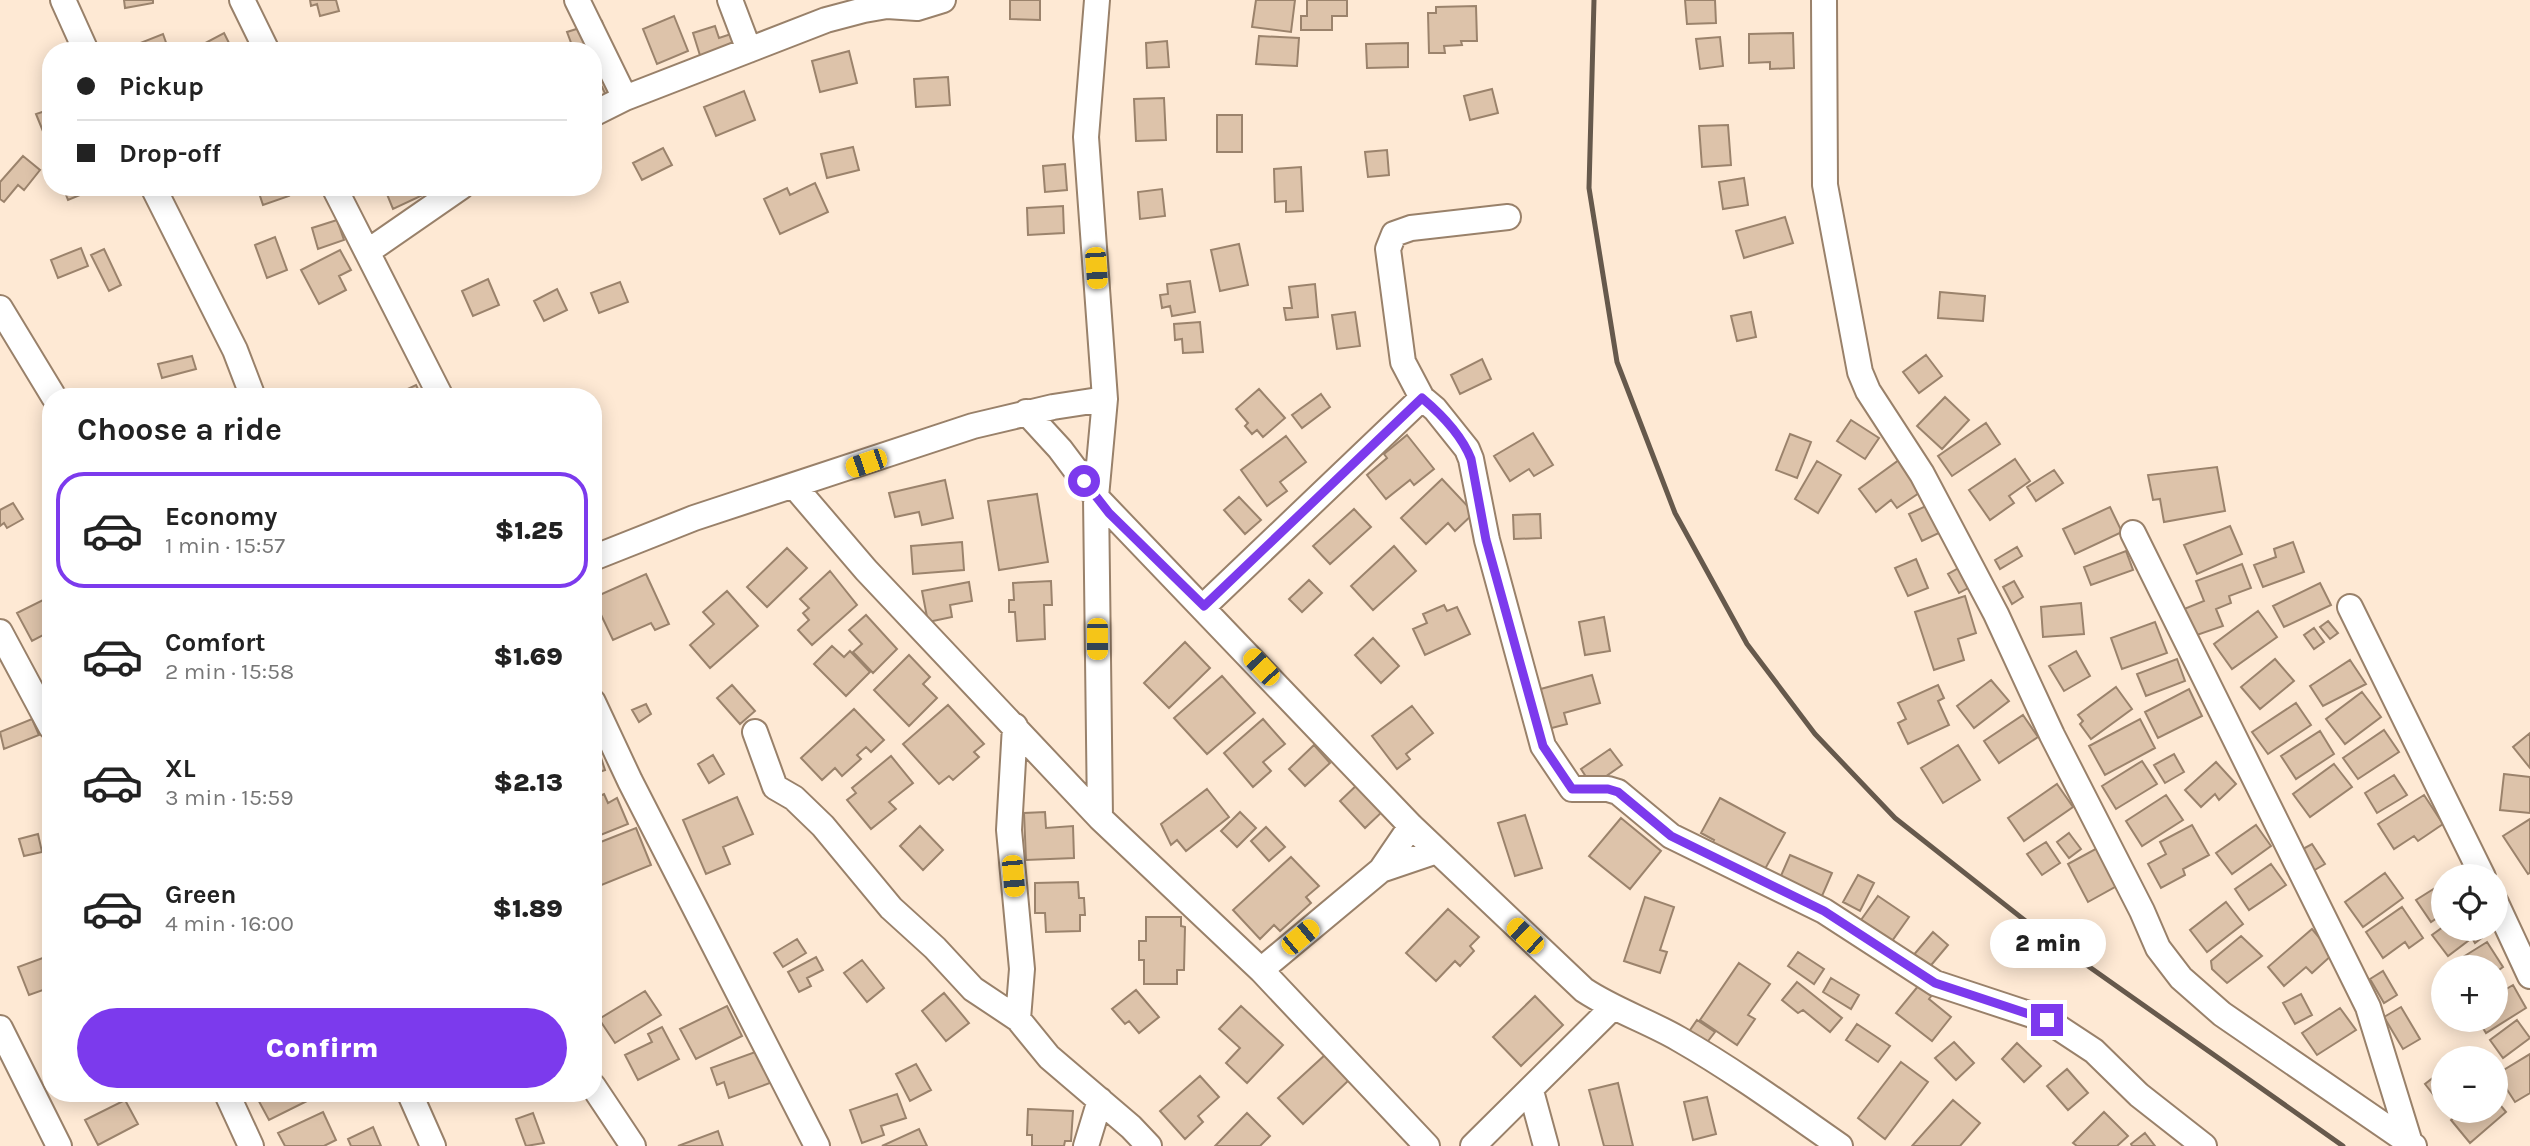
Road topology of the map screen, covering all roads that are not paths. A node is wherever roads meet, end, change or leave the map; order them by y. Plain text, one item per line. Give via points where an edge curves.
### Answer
1 (63, 0) edge
2 (242, 0) edge
3 (577, 0) edge
4 (730, 0) edge
5 (943, 0) edge
6 (1097, 0) edge
7 (1824, 0) edge
8 (82, 42) edge
9 (263, 42) edge
10 (598, 42) edge
11 (749, 50) junction
12 (602, 51) edge
13 (625, 98) junction
14 (602, 110) edge
15 (158, 196) edge
16 (339, 196) edge
17 (448, 196) edge
18 (1508, 217) dead end
19 (367, 252) junction
20 (0, 308) edge
21 (49, 388) edge
22 (250, 388) edge
23 (437, 388) edge
24 (1422, 398) junction
25 (1105, 399) junction
26 (1026, 412) junction
27 (795, 487) junction
28 (1096, 497) junction
29 (2133, 533) dead end
30 (602, 554) edge
31 (1204, 606) junction
32 (2350, 607) dead end
33 (0, 632) edge
34 (42, 710) edge
35 (602, 721) edge
36 (1016, 726) junction
37 (755, 732) dead end
38 (1100, 818) junction
39 (1411, 826) junction
40 (1437, 851) junction
41 (2477, 864) edge
42 (1381, 870) junction
43 (2508, 929) edge
44 (1261, 970) junction
45 (2530, 976) edge
46 (1611, 1009) junction
47 (1018, 1018) junction
48 (0, 1028) edge
49 (1531, 1091) junction
50 (602, 1100) edge
51 (1100, 1100) junction
52 (231, 1102) edge
53 (414, 1102) edge
54 (1806, 1136) edge
55 (2412, 1144) edge
56 (59, 1146) edge
57 (251, 1146) edge
58 (433, 1146) edge
59 (633, 1146) edge
60 (817, 1146) edge
61 (1086, 1146) edge
62 (1149, 1146) edge
63 (1427, 1146) edge
64 (1474, 1146) edge
65 (1546, 1146) edge
66 (1840, 1146) edge
67 (2204, 1146) edge

1 - 8 street
2 - 9 street
3 - 10 street
4 - 11 street
5 - 11 street via 916,8 864,10
6 - 25 street via 1086,137
7 - 55 street via 1825,185 1860,372 1868,391 1922,474 1996,614 2158,948 2182,978 2222,1014
11 - 13 street
12 - 13 street
13 - 14 street
15 - 22 street
16 - 19 street
17 - 19 street
18 - 24 street via 1394,234 1388,249 1403,362
19 - 23 street
20 - 21 street
24 - 31 street
24 - 67 street via 1471,459 1486,540 1543,746 1572,789 1618,792 1671,836 1824,911 1935,983 2047,1020 2094,1051 2139,1095
25 - 26 street
25 - 28 street
26 - 27 street
26 - 28 street
27 - 30 street via 694,518
27 - 36 street via 866,570
28 - 31 street
28 - 38 street
29 - 55 street via 2368,1007
31 - 39 street
32 - 41 street
33 - 34 street
35 - 60 street
36 - 38 street
36 - 47 street via 1009,830 1022,969
37 - 47 street via 775,788 794,798 823,826 891,908 973,989
38 - 44 street
39 - 40 street
39 - 42 street
40 - 42 street
40 - 46 street via 1584,990
42 - 44 street
43 - 45 street
44 - 63 street
46 - 49 street
46 - 54 street via 1677,1037 1766,1093
47 - 51 street via 1049,1057
48 - 56 street
49 - 64 street
49 - 65 street
50 - 59 street
51 - 61 street
51 - 62 street
52 - 57 street
53 - 58 street
54 - 66 street

